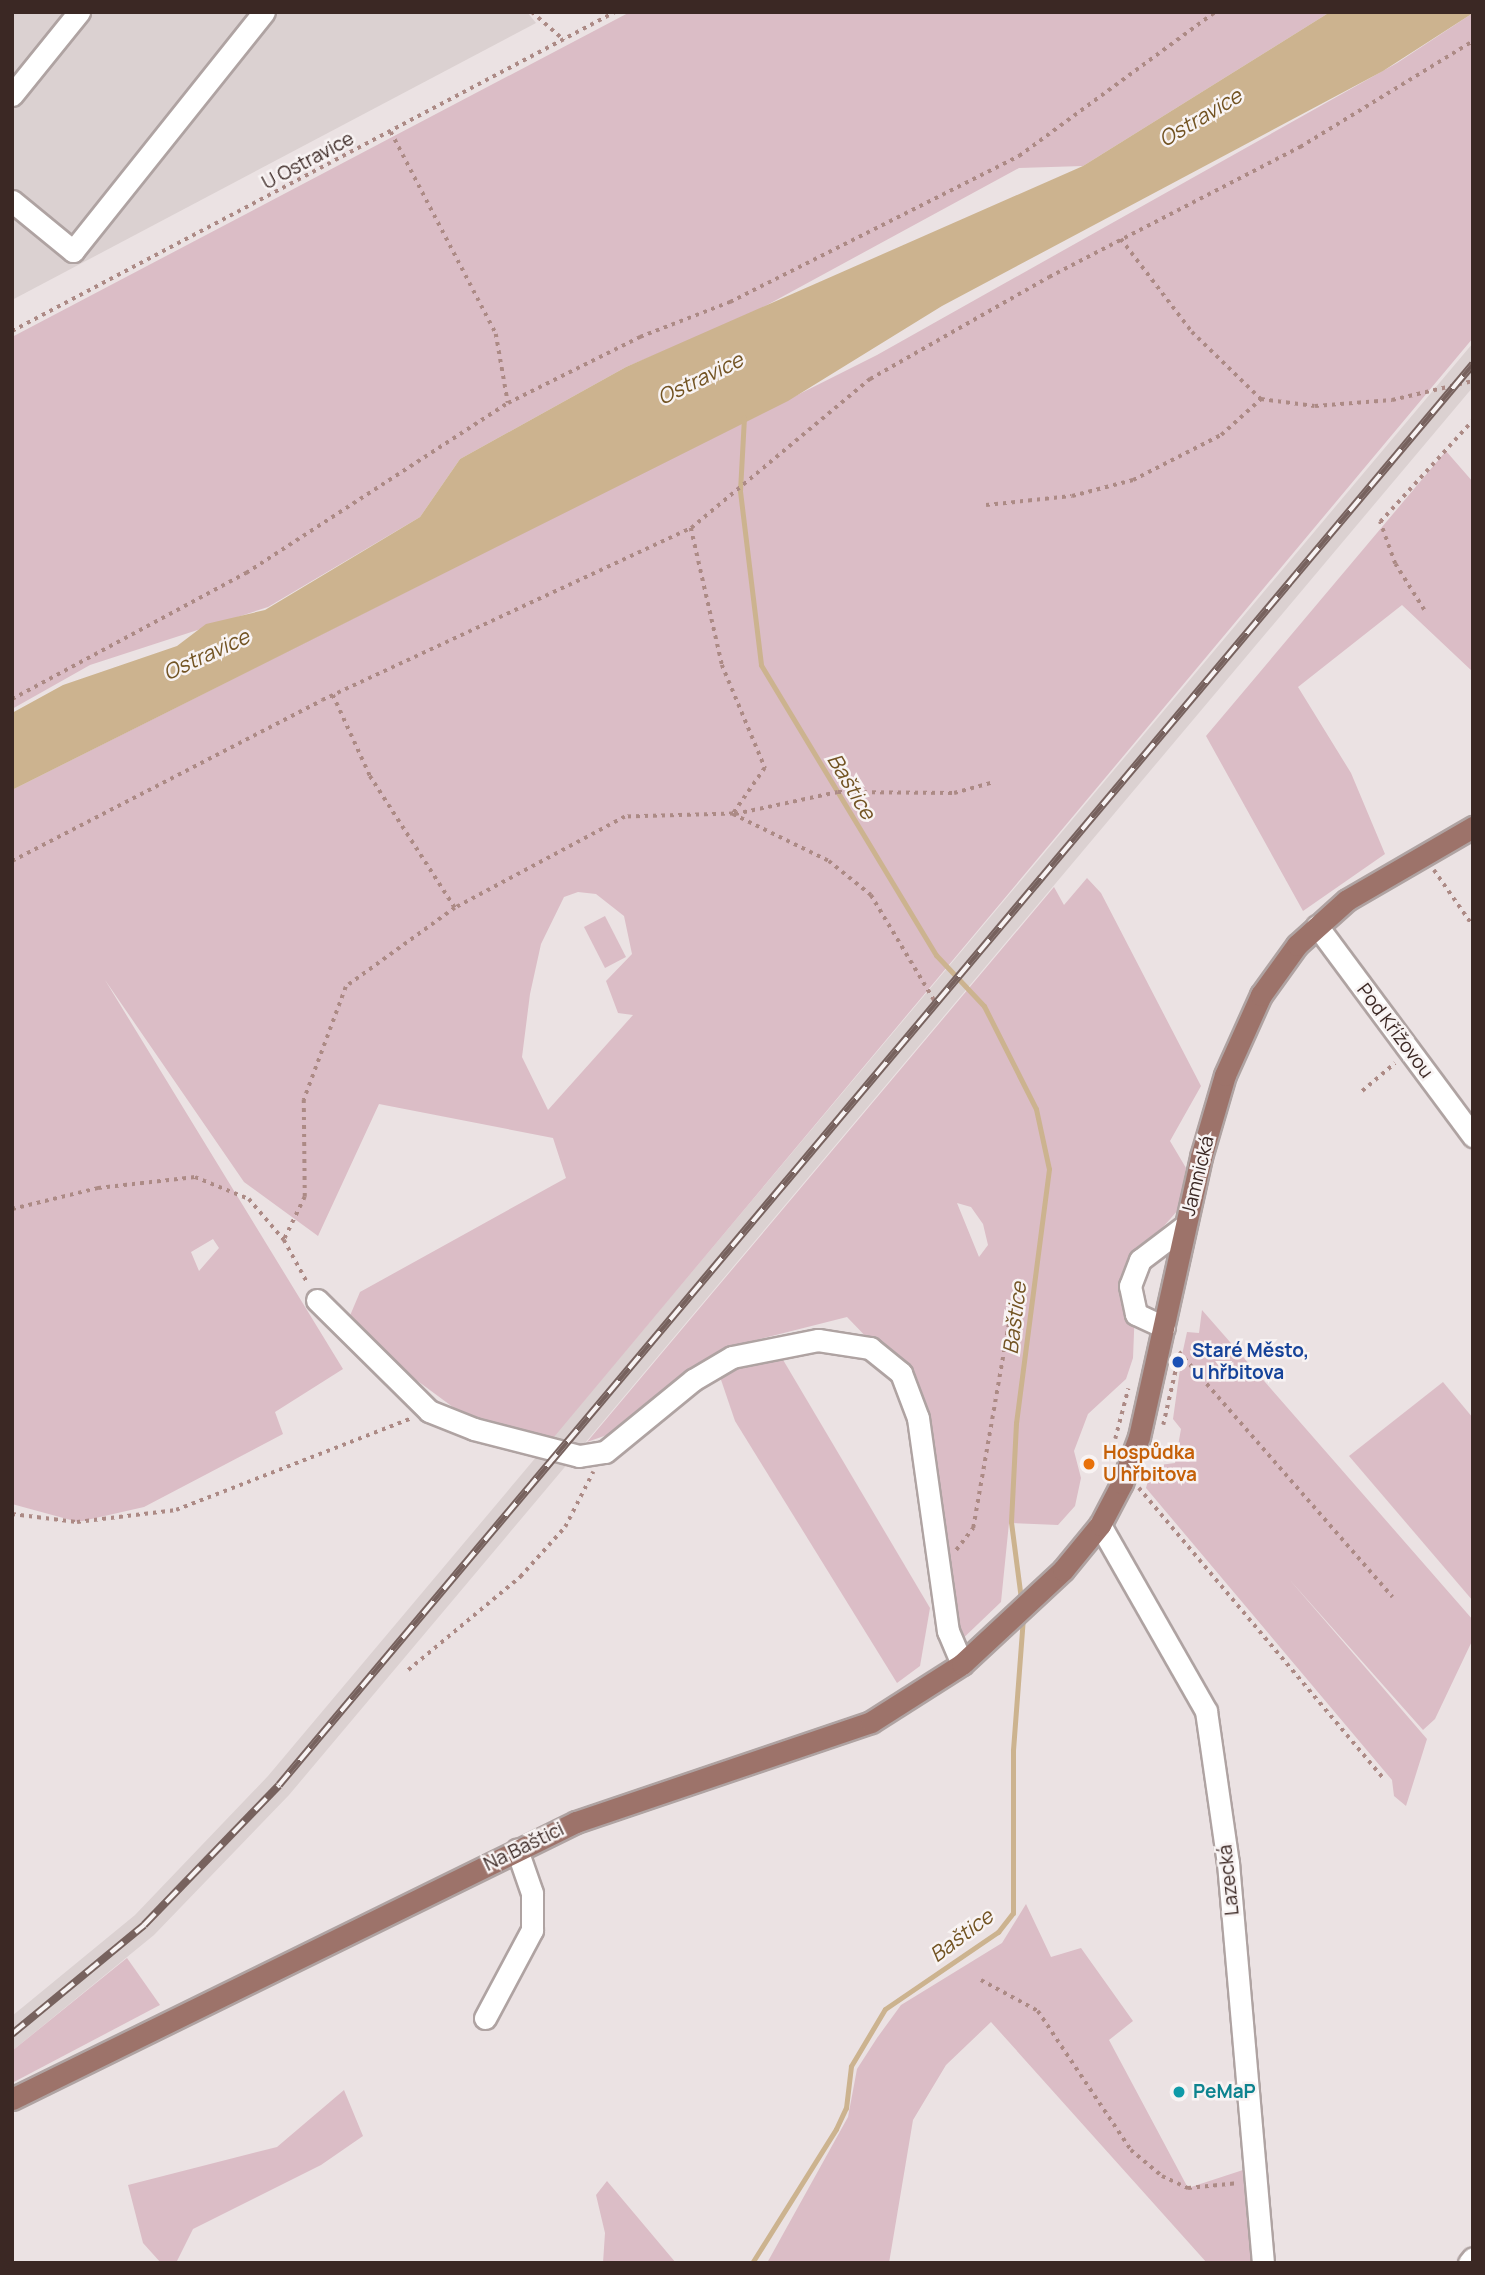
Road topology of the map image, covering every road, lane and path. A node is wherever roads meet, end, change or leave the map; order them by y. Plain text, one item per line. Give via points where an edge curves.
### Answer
1 (79, 12) edge
2 (264, 12) edge
3 (532, 12) edge
4 (615, 12) edge
5 (1215, 12) edge
6 (564, 40) junction
7 (1473, 41) edge
8 (12, 95) edge
9 (391, 132) junction
10 (12, 201) edge
11 (1122, 239) junction
12 (12, 331) edge
13 (1473, 381) edge
14 (1261, 399) junction
15 (508, 403) junction
16 (1473, 420) edge
17 (986, 505) dead end
18 (691, 528) junction
19 (1424, 610) dead end
20 (333, 695) junction
21 (12, 699) edge
22 (994, 782) dead end
23 (733, 814) junction
24 (1473, 827) edge
25 (1427, 860) dead end
26 (12, 861) edge
27 (455, 908) junction
28 (1317, 926) junction
29 (1473, 926) edge
30 (937, 1005) dead end
31 (1410, 1050) junction
32 (1362, 1091) dead end
33 (1473, 1136) edge
34 (12, 1209) edge
35 (1185, 1226) junction
36 (284, 1240) junction
37 (317, 1300) joint
38 (1010, 1317) dead end
39 (1164, 1327) junction
40 (1179, 1352) dead end
41 (1126, 1393) dead end
42 (429, 1411) junction
43 (1114, 1442) dead end
44 (597, 1453) junction
45 (1127, 1473) junction
46 (12, 1514) edge
47 (1100, 1525) junction
48 (940, 1568) junction
49 (1393, 1597) dead end
50 (1031, 1602) joint
51 (962, 1664) junction
52 (408, 1670) dead end
53 (1385, 1780) dead end
54 (517, 1850) junction
55 (982, 1980) dead end
56 (485, 2018) dead end
57 (12, 2099) edge
58 (1255, 2182) junction
59 (1473, 2258) edge
60 (1263, 2263) edge
61 (1469, 2263) edge

1 - 8 street
2 - 10 street via 74,251
3 - 6 path
4 - 6 path, U Ostravice
5 - 15 path via 1018,156 730,302 640,337
6 - 9 path, U Ostravice
7 - 11 path via 1300,147
9 - 12 path, U Ostravice
9 - 15 path via 496,334
11 - 14 path via 1192,332
11 - 18 path via 870,379
13 - 14 path via 1392,400 1315,406
14 - 17 path via 1221,435 1133,480 1072,496
15 - 21 path via 246,573
16 - 19 path via 1380,522 1395,564
18 - 20 path
18 - 23 path via 722,665 765,768
20 - 26 path
20 - 27 path via 370,776
22 - 23 path via 954,793 838,792
23 - 27 path via 625,817
23 - 30 path via 829,860 871,894
24 - 28 main road, Jamnická via 1392,869
25 - 29 path
27 - 36 path via 346,987 304,1100 305,1197
28 - 31 street, Pod Křížovou
28 - 35 main road, Jamnická via 1276,974 1243,1032 1225,1075
31 - 32 path
31 - 33 street, Pod Křížovou
34 - 36 path via 98,1188 195,1177 249,1199
35 - 39 main road, Jamnická
35 - 39 street via 1140,1260 1130,1286 1136,1314
36 - 37 path
37 - 42 street
38 - 48 path via 973,1528
39 - 45 main road, Jamnická
40 - 49 path
41 - 43 path
42 - 44 street via 560,1452
42 - 46 path via 176,1510 77,1522
44 - 48 street via 732,1357 818,1340 870,1348 901,1373 918,1418
44 - 52 path via 589,1488 565,1527 520,1577
45 - 47 main road, Jamnická
45 - 53 path
47 - 50 main road, Jamnická
47 - 58 street, Lazecká via 1206,1711 1228,1863
48 - 51 street via 948,1631
50 - 51 main road, Na Baštici
51 - 54 main road, Na Baštici via 871,1722 624,1802
54 - 56 street via 532,1893 532,1930
54 - 57 main road, Na Baštici
55 - 58 path via 1038,2011 1131,2150 1162,2176 1188,2188
58 - 60 street, Lazecká
59 - 61 street

